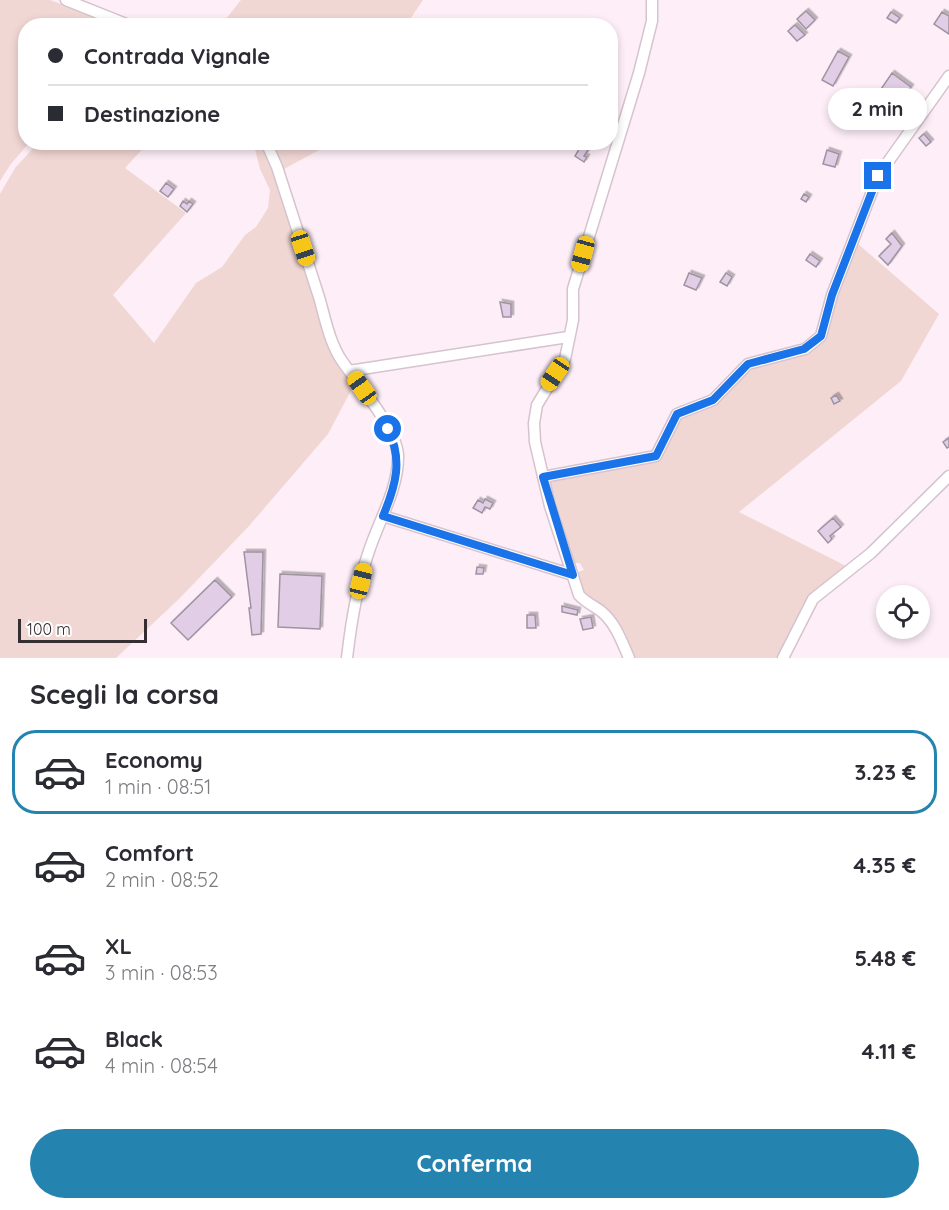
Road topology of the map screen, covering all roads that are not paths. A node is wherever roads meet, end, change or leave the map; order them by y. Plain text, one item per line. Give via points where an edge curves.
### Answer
1 (66, 0) edge
2 (652, 0) edge
3 (111, 18) edge
4 (949, 76) edge
5 (618, 142) edge
6 (270, 150) edge
7 (615, 150) edge
8 (568, 337) junction
9 (349, 370) junction
10 (949, 476) edge
11 (543, 477) junction
12 (383, 516) junction
13 (573, 575) junction
14 (347, 658) edge
15 (629, 658) edge
16 (783, 658) edge

1 - 3 street
2 - 5 street via 652,21
4 - 11 street via 878,176 832,295 821,336 804,349 748,364 713,400 677,414 656,456
6 - 9 street via 328,329
7 - 8 street via 573,289 573,320
8 - 9 street
8 - 11 street via 565,359 537,405 535,442
9 - 12 street via 396,444 397,469
10 - 16 street via 871,553 813,599
11 - 13 street
12 - 13 street
12 - 14 street via 368,551
13 - 15 street via 579,595 613,624

